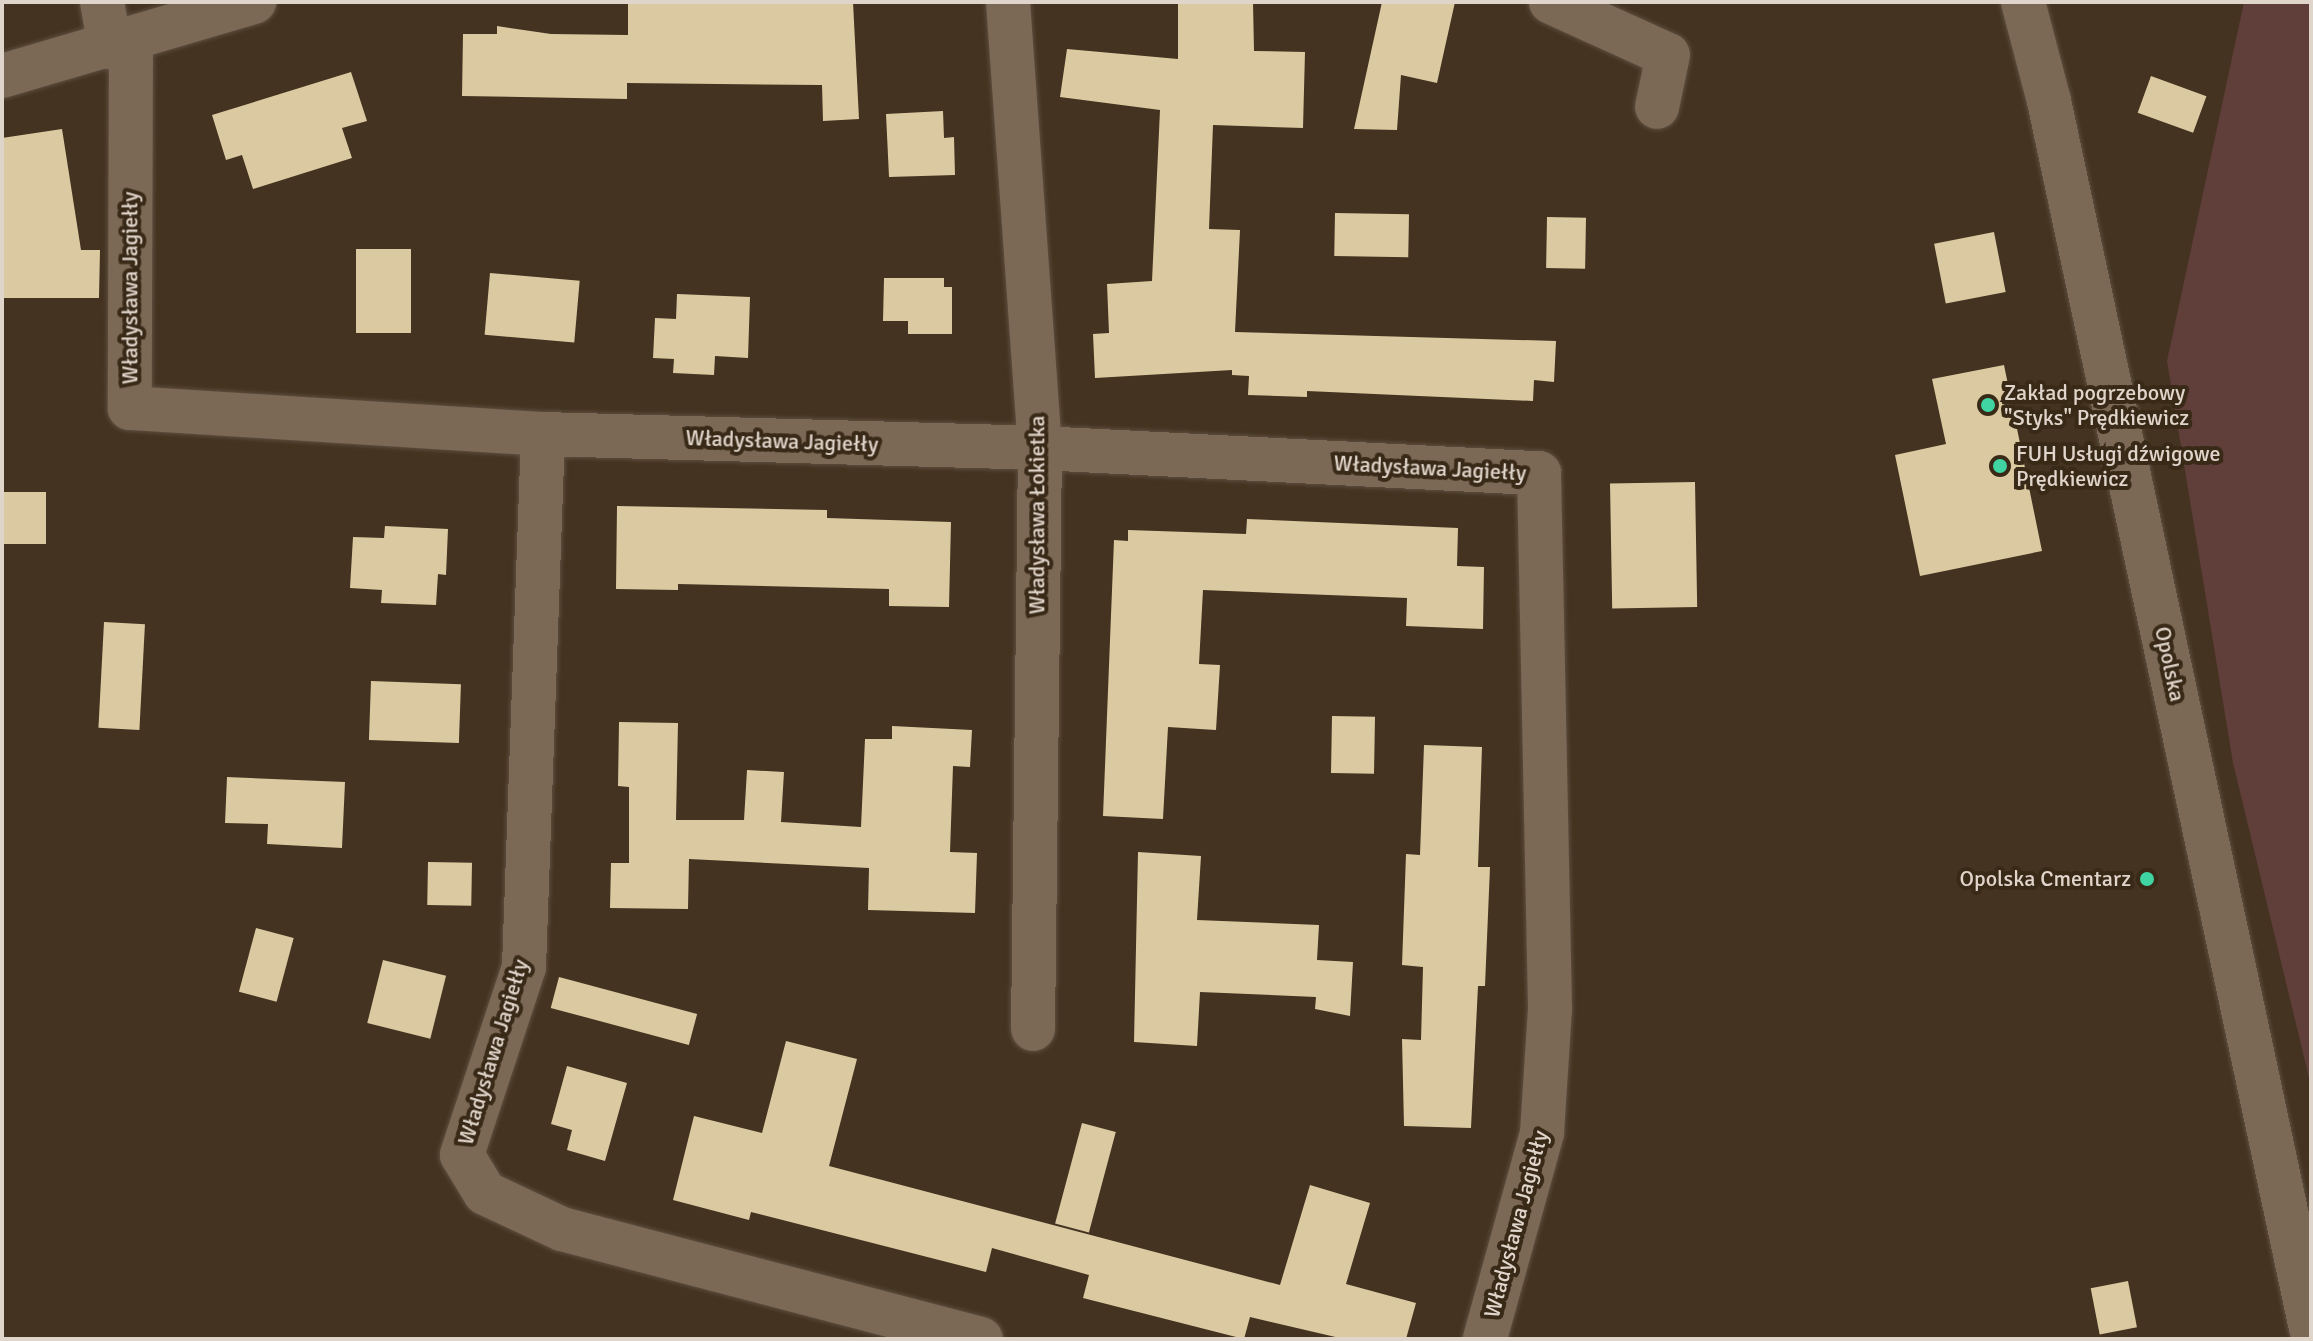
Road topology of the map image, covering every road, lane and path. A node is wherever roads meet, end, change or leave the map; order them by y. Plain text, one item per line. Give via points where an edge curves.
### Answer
1 (102, 2) edge
2 (254, 2) edge
3 (1008, 2) edge
4 (1551, 2) edge
5 (2023, 2) edge
6 (120, 44) junction
7 (2, 76) edge
8 (1657, 107) dead end
9 (543, 434) junction
10 (1040, 448) junction
11 (1033, 1029) dead end
12 (2311, 1328) edge
13 (981, 1339) edge
14 (1485, 1339) edge

1 - 6 street
2 - 6 street
3 - 10 street, Władysława Łokietka
4 - 8 street via 1668,55
5 - 12 street, Opolska via 2056,131
6 - 7 street
6 - 9 street, Władysława Jagiełły via 130,408
9 - 10 street, Władysława Jagiełły
9 - 13 street, Władysława Jagiełły via 524,967 462,1155 485,1193 562,1229
10 - 11 street, Władysława Łokietka
10 - 14 street, Władysława Jagiełły via 1539,473 1550,1009 1543,1118 1504,1283

